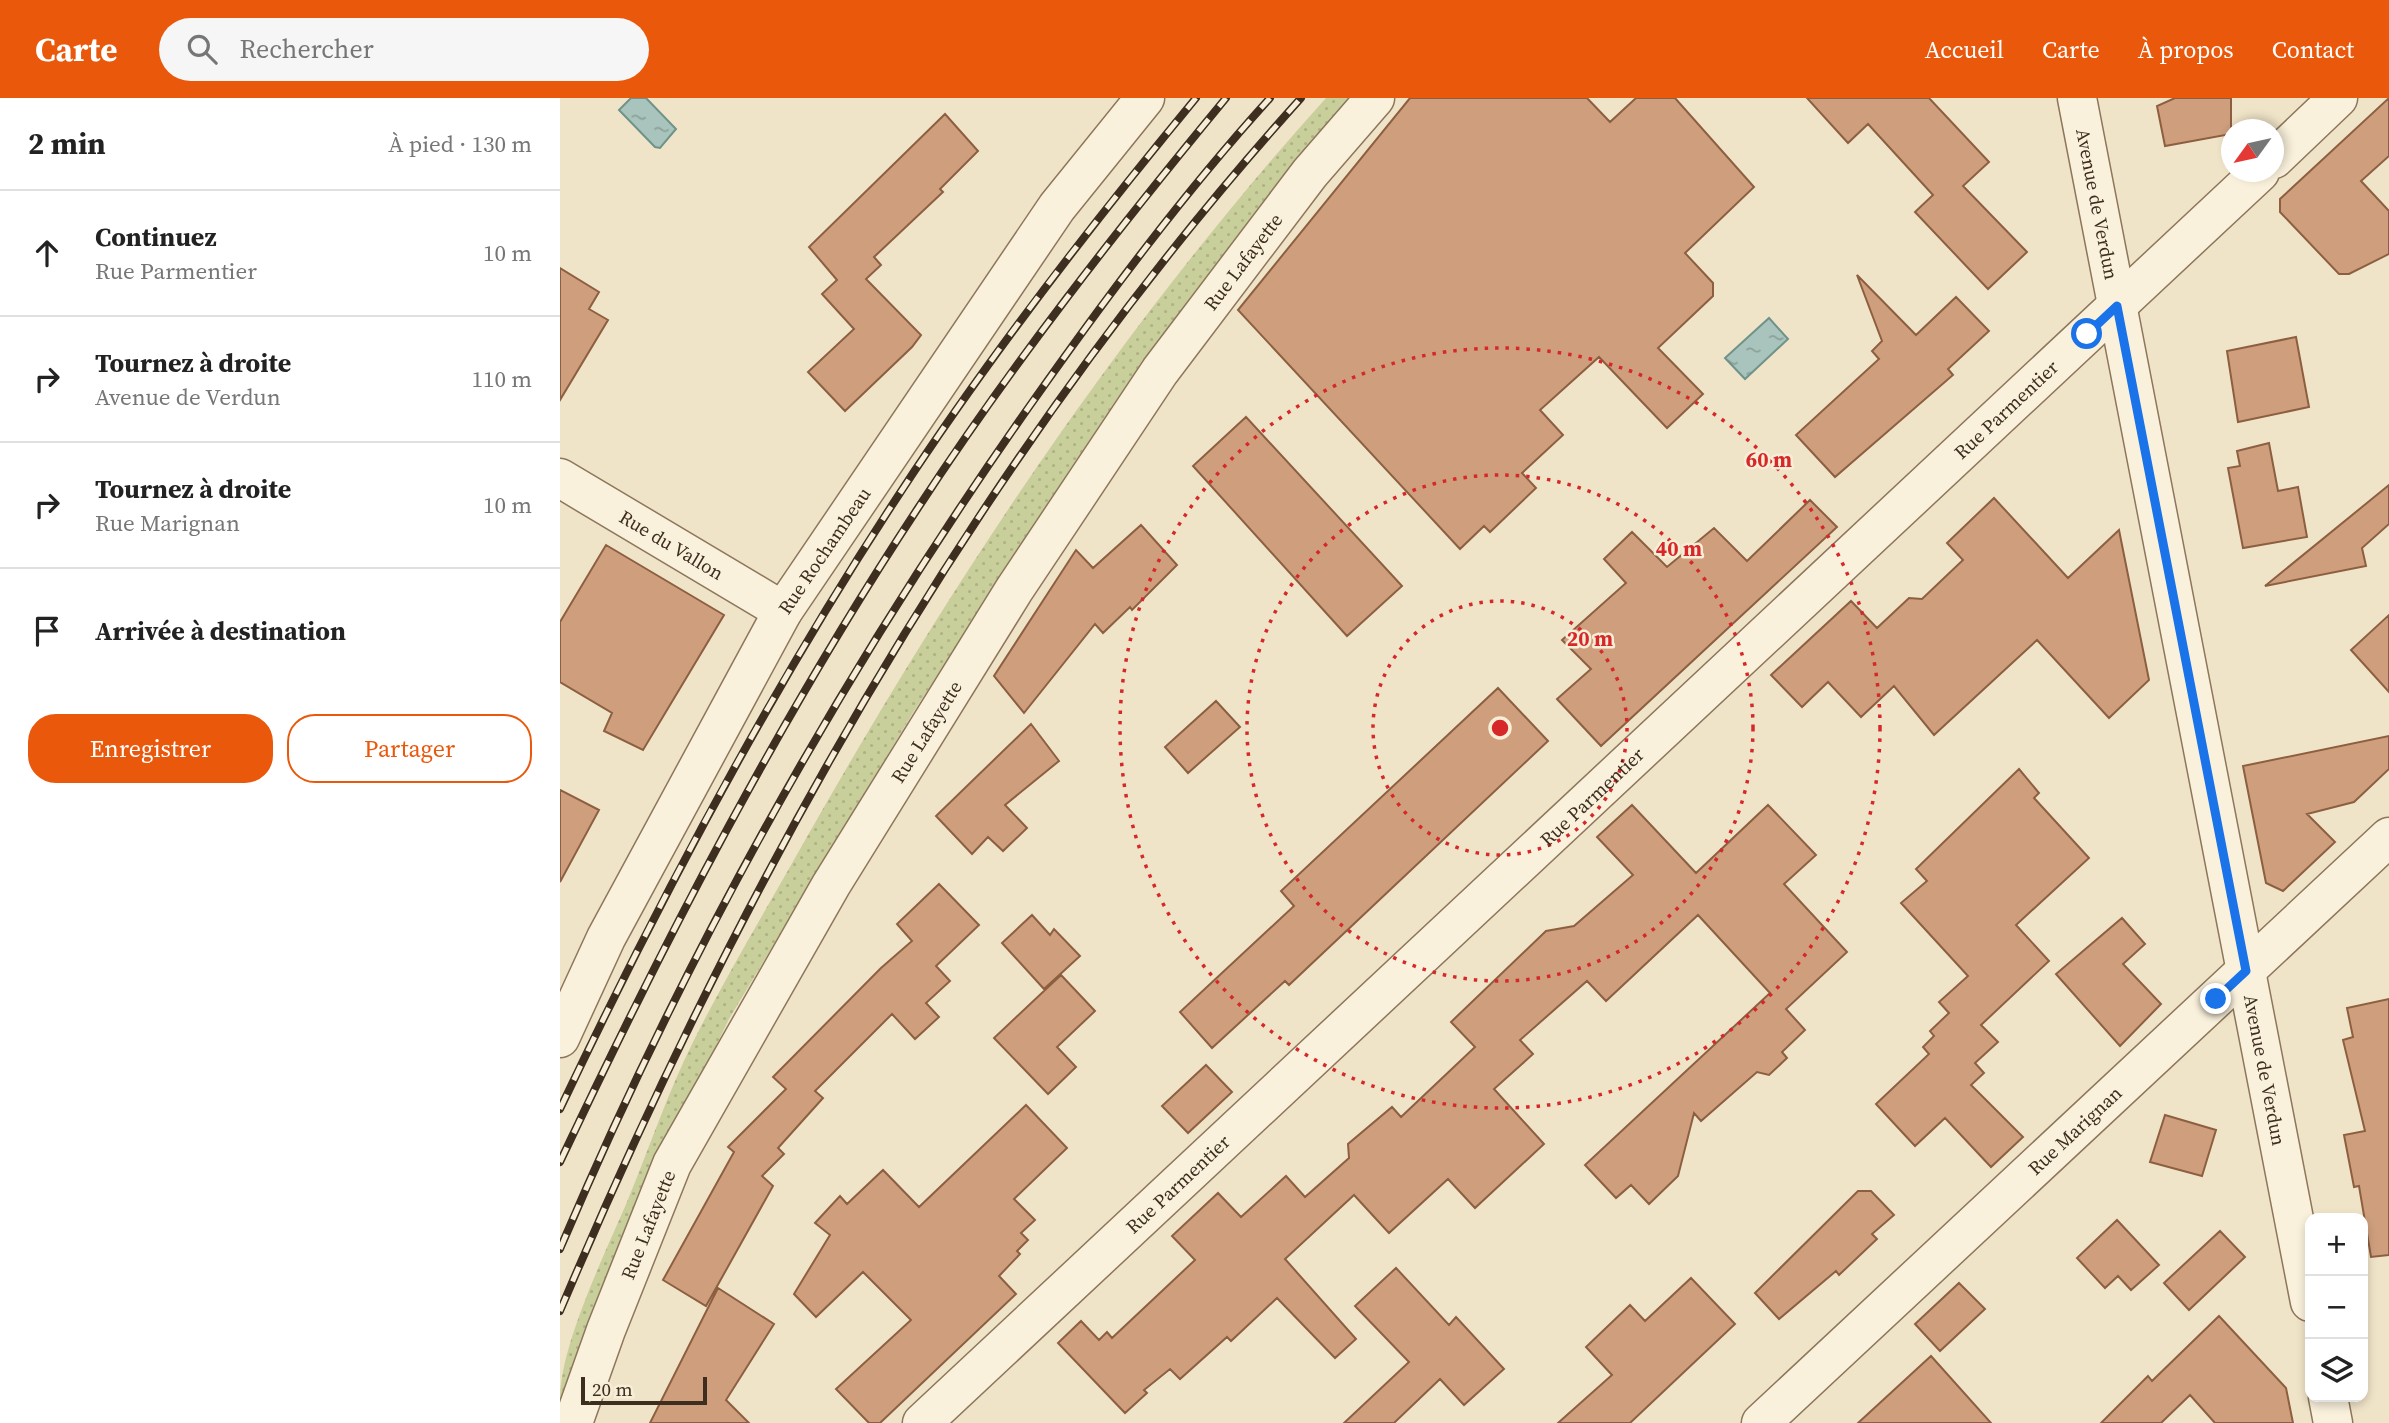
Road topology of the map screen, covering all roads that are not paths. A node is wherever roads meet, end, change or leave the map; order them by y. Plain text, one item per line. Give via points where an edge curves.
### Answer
1 (1145, 98) edge
2 (1375, 98) edge
3 (2077, 98) edge
4 (2338, 98) edge
5 (2284, 149) edge
6 (2249, 182) edge
7 (2117, 306) junction
8 (560, 478) edge
9 (783, 611) junction
10 (2389, 837) edge
11 (2246, 971) junction
12 (560, 1038) edge
13 (2305, 1276) edge
14 (2329, 1402) edge
15 (573, 1423) edge
16 (922, 1423) edge
17 (1761, 1423) edge
18 (2333, 1423) edge

1 - 9 street, Rue Rochambeau via 1057,207
2 - 15 street, Rue Lafayette via 1310,173 1160,371 1014,590 831,885 672,1164
3 - 7 street, Avenue de Verdun
4 - 5 street
6 - 7 street, Rue Parmentier
7 - 11 street, Avenue de Verdun
7 - 16 street, Rue Parmentier
8 - 9 street, Rue du Vallon
9 - 12 street, Rue Rochambeau via 606,938
10 - 11 street, Rue Marignan
11 - 13 street, Avenue de Verdun
11 - 17 street, Rue Marignan
14 - 18 street

